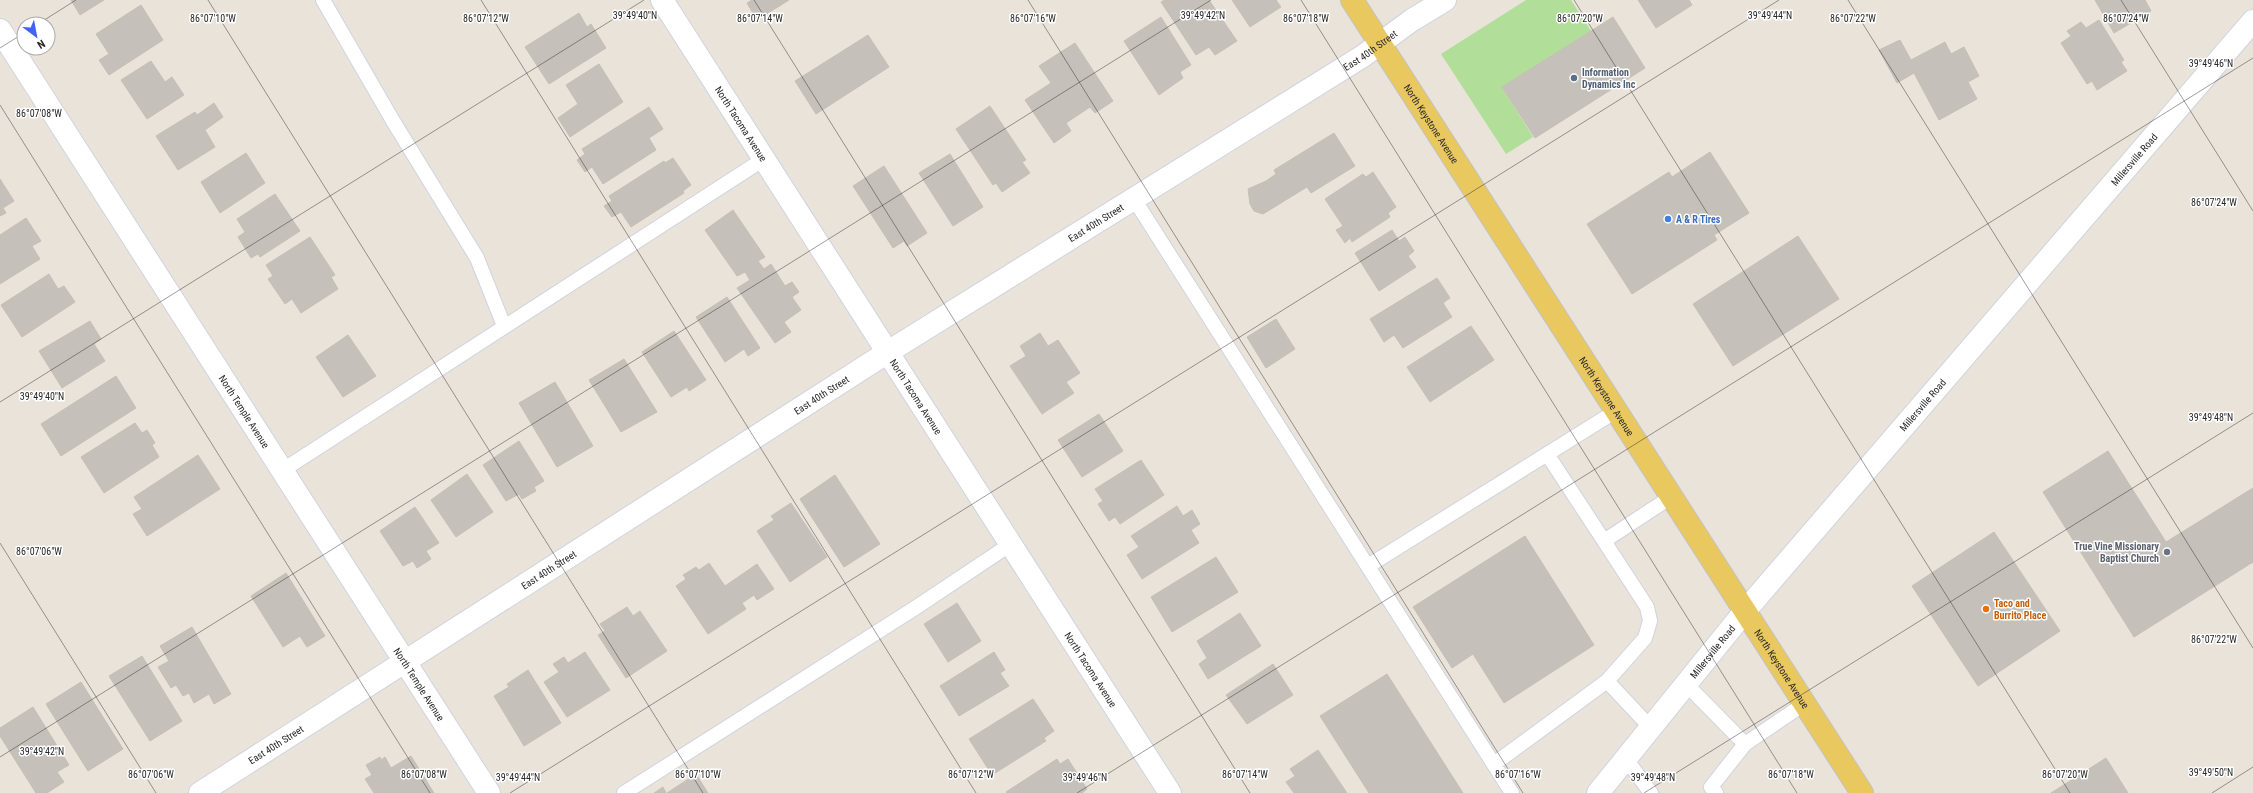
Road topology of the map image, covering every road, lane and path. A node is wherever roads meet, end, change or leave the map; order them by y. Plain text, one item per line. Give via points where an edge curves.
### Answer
1 (323, 0) edge
2 (662, 0) edge
3 (1352, 0) edge
4 (1445, 0) edge
5 (2253, 21) edge
6 (0, 30) edge
7 (1380, 43) junction
8 (764, 159) junction
9 (1134, 199) junction
10 (504, 326) junction
11 (888, 352) junction
12 (1616, 411) junction
13 (1547, 454) junction
14 (283, 470) junction
15 (1671, 497) junction
16 (1604, 540) junction
17 (1011, 544) junction
18 (1368, 566) junction
19 (1745, 612) junction
20 (405, 662) junction
21 (1608, 681) junction
22 (1686, 684) junction
23 (1804, 704) junction
24 (1651, 728) junction
25 (1745, 744) junction
26 (1626, 759) junction
27 (1494, 764) junction
28 (200, 793) edge
29 (489, 793) edge
30 (624, 793) edge
31 (1170, 793) edge
32 (1512, 793) edge
33 (1598, 793) edge
34 (1651, 793) edge
35 (1716, 793) edge
36 (1862, 793) edge

1 - 10 lane via 477,258
2 - 8 street, North Tacoma Avenue
3 - 7 main road, North Keystone Avenue
4 - 7 street, East 40th Street
5 - 19 street, Millersville Road
6 - 14 street, North Temple Avenue
7 - 9 street, East 40th Street
7 - 12 main road, North Keystone Avenue
8 - 10 lane
8 - 11 street, North Tacoma Avenue
9 - 11 street, East 40th Street
9 - 18 lane
10 - 14 lane
11 - 17 street, North Tacoma Avenue
11 - 20 street, East 40th Street
12 - 13 lane
12 - 15 main road, North Keystone Avenue
13 - 16 lane
13 - 18 lane
14 - 20 street, North Temple Avenue
15 - 16 lane
15 - 19 main road, North Keystone Avenue
16 - 21 lane via 1647,607 1650,621 1645,638
17 - 30 lane
17 - 31 street, North Tacoma Avenue
18 - 27 lane
19 - 22 street, Millersville Road
19 - 23 main road, North Keystone Avenue
20 - 28 street, East 40th Street
20 - 29 street, North Temple Avenue
21 - 24 lane
21 - 27 lane
22 - 24 street, Millersville Road
22 - 25 lane
23 - 25 lane
23 - 36 main road, North Keystone Avenue
24 - 26 street, Millersville Road
25 - 35 lane via 1711,787
26 - 33 street, Millersville Road
26 - 34 lane
27 - 32 lane

